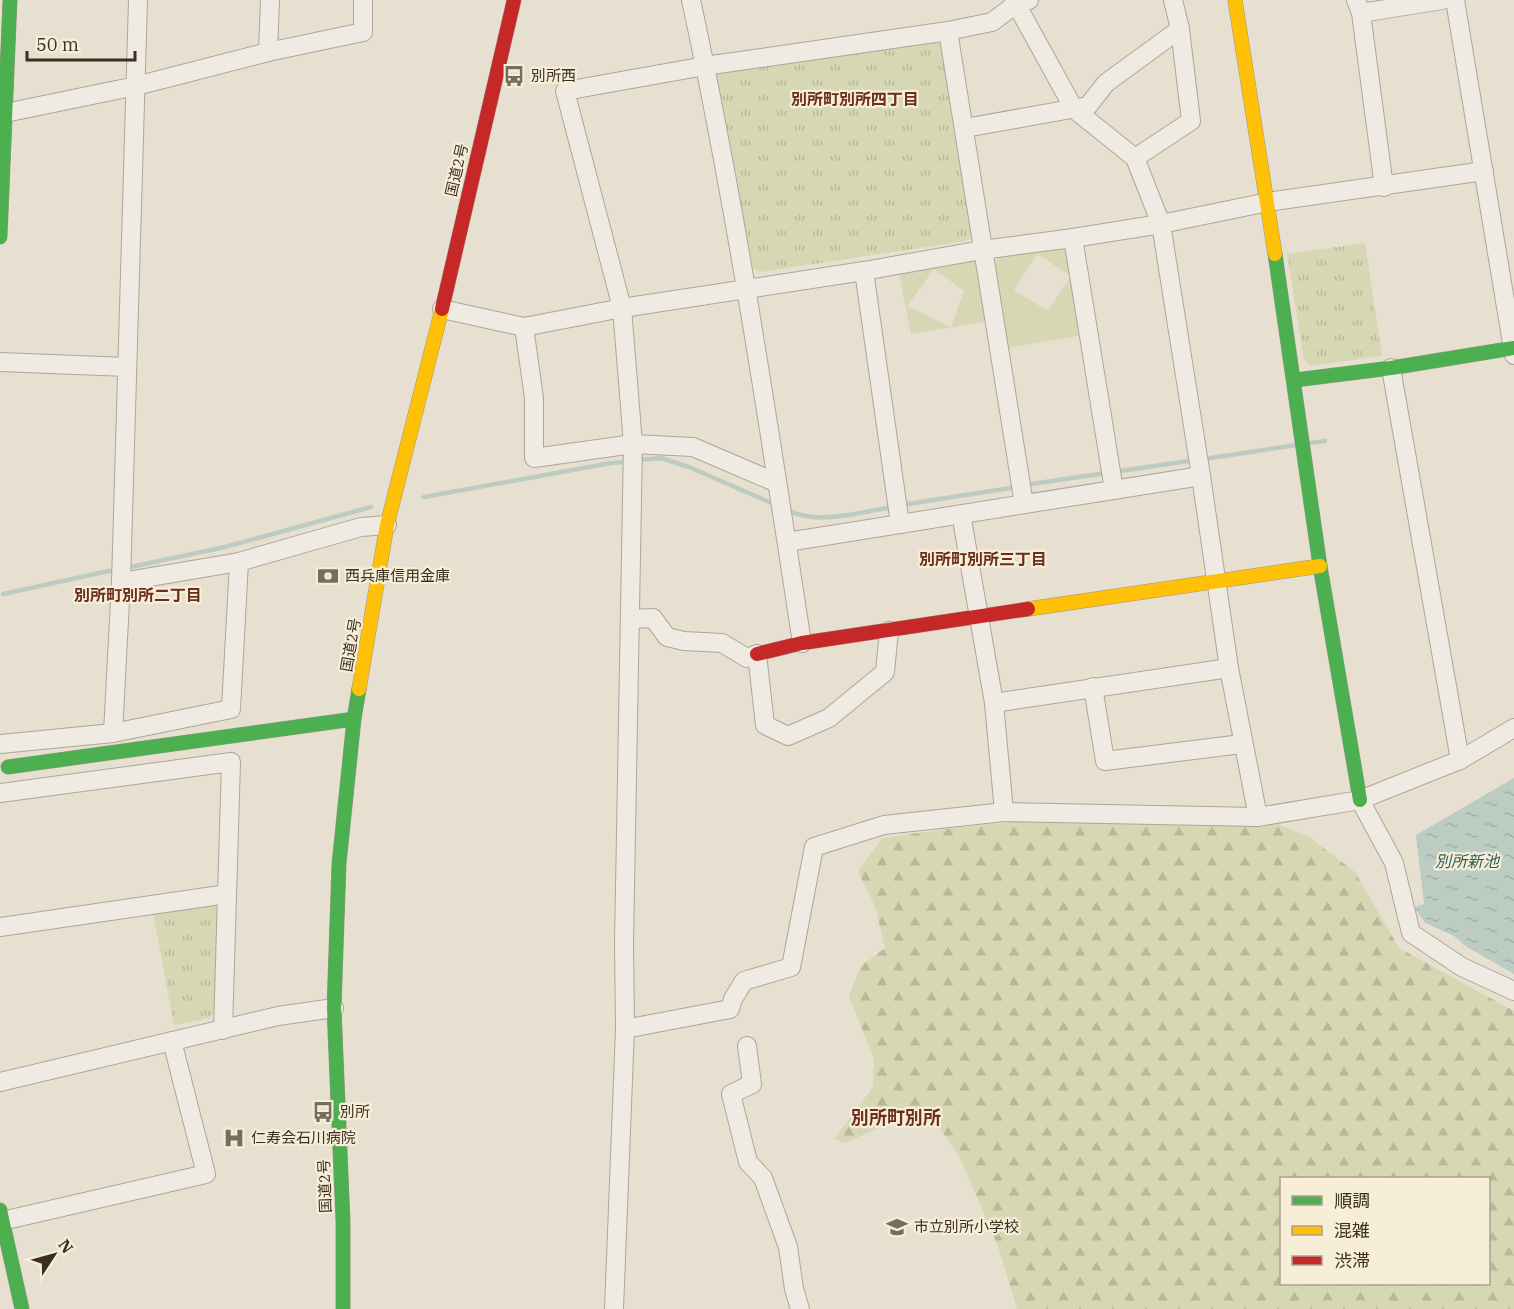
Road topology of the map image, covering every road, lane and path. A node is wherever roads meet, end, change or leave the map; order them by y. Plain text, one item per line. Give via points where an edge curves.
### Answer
1 (10, 0) edge
2 (138, 0) edge
3 (270, 0) edge
4 (363, 0) edge
5 (514, 0) edge
6 (691, 0) edge
7 (1173, 0) edge
8 (1235, 0) edge
9 (1442, 0) edge
10 (1455, 0) edge
11 (1020, 1) edge
12 (1358, 7) edge
13 (1180, 29) junction
14 (948, 31) junction
15 (268, 52) junction
16 (705, 66) junction
17 (136, 86) junction
18 (1074, 109) junction
19 (5, 113) junction
20 (964, 128) junction
21 (1135, 158) junction
22 (1484, 171) junction
23 (1384, 187) junction
24 (1268, 202) junction
25 (1161, 224) junction
26 (0, 237) edge
27 (1073, 238) junction
28 (982, 250) junction
29 (864, 271) junction
30 (745, 290) junction
31 (622, 308) junction
32 (442, 309) junction
33 (524, 327) junction
34 (1514, 350) edge
35 (0, 362) edge
36 (127, 367) junction
37 (1391, 368) junction
38 (1295, 380) junction
39 (633, 444) junction
40 (1201, 476) junction
41 (777, 483) junction
42 (1114, 490) junction
43 (1024, 504) junction
44 (961, 514) junction
45 (900, 524) junction
46 (387, 525) junction
47 (787, 542) junction
48 (239, 562) junction
49 (1320, 566) junction
50 (121, 572) junction
51 (1217, 582) junction
52 (979, 618) junction
53 (631, 619) junction
54 (889, 631) junction
55 (802, 643) junction
56 (758, 654) junction
57 (1229, 668) junction
58 (1092, 687) junction
59 (994, 703) junction
60 (354, 719) junction
61 (1514, 728) edge
62 (113, 733) junction
63 (0, 744) edge
64 (1242, 744) junction
65 (1460, 760) junction
66 (9, 767) dead end
67 (0, 793) edge
68 (1360, 800) junction
69 (1005, 812) junction
70 (1258, 817) junction
71 (227, 894) junction
72 (0, 927) edge
73 (1514, 991) edge
74 (334, 1008) junction
75 (625, 1029) junction
76 (223, 1030) junction
77 (172, 1041) junction
78 (747, 1046) dead end
79 (0, 1082) edge
80 (1, 1215) edge
81 (22, 1309) edge
82 (343, 1309) edge
83 (614, 1309) edge
84 (800, 1309) edge

1 - 19 main road
2 - 17 street
3 - 15 street
4 - 15 street via 363,32
5 - 32 main road, 国道2号
6 - 16 street
7 - 13 street
8 - 24 main road
9 - 12 street
10 - 22 street
11 - 14 street via 993,22
11 - 18 street
12 - 23 street
13 - 18 street via 1106,83 1088,106
13 - 21 street via 1191,121
14 - 16 street
14 - 20 street
15 - 17 street
16 - 30 street
16 - 31 street via 565,92
17 - 19 street
17 - 36 street
18 - 20 street
18 - 21 street
19 - 26 main road
20 - 28 street
21 - 25 street
22 - 23 street
22 - 34 street
23 - 24 street
24 - 25 street
24 - 38 main road
25 - 27 street
25 - 40 street
27 - 28 street
27 - 42 street
28 - 29 street
28 - 43 street
29 - 30 street
29 - 45 street
30 - 31 street
30 - 41 street
31 - 33 street
31 - 39 street
32 - 33 street
32 - 46 main road, 国道2号
33 - 39 street via 534,398 534,458
34 - 37 main road
35 - 36 street
36 - 50 street
37 - 38 main road
37 - 65 street
38 - 49 main road
39 - 41 street via 693,447
39 - 53 street
40 - 42 street
40 - 51 street
41 - 47 street
42 - 43 street
43 - 44 street
44 - 45 street
44 - 52 street
45 - 47 street
46 - 48 street via 361,527
46 - 60 main road, 国道2号
47 - 55 street
48 - 50 street
48 - 62 street via 231,709
49 - 51 main road
49 - 68 main road
50 - 62 street
51 - 52 main road
51 - 57 street
52 - 54 main road
52 - 59 street
53 - 56 street via 653,618 667,637 722,643 747,658
53 - 75 street
54 - 55 main road
54 - 56 street via 885,672 829,717 788,736 765,725
55 - 56 main road
57 - 58 street
57 - 64 street
58 - 59 street
58 - 64 street via 1105,761
59 - 69 street
60 - 66 main road
60 - 74 main road, 国道2号 via 339,864
61 - 65 street
62 - 63 street
64 - 70 street
65 - 68 street
67 - 71 street via 231,762
68 - 70 street
68 - 73 street via 1394,863 1411,933 1462,967
69 - 70 street
69 - 75 street via 884,825 814,847 791,968 744,981 730,1009
71 - 72 street
71 - 76 street
74 - 76 street via 278,1016
74 - 82 main road, 国道2号
75 - 83 street
76 - 77 street
77 - 79 street
77 - 80 street via 206,1174
78 - 84 street via 752,1084 731,1094 748,1162 763,1178 788,1247
80 - 81 main road

